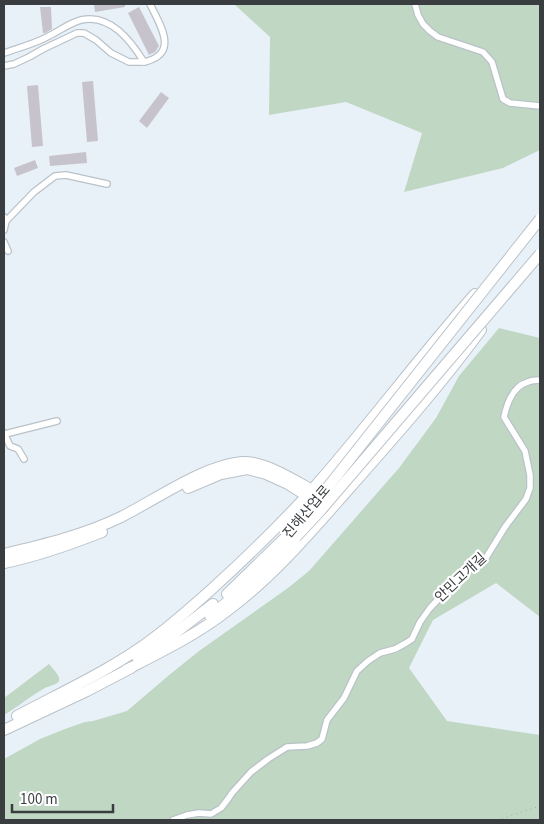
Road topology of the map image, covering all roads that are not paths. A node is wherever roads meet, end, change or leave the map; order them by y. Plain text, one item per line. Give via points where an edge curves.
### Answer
1 (150, 4) edge
2 (415, 4) edge
3 (4, 53) edge
4 (144, 62) junction
5 (4, 66) edge
6 (540, 106) edge
7 (107, 184) dead end
8 (5, 219) edge
9 (540, 219) edge
10 (4, 230) edge
11 (526, 237) junction
12 (4, 242) edge
13 (8, 251) dead end
14 (540, 254) edge
15 (506, 294) junction
16 (540, 380) edge
17 (57, 421) dead end
18 (4, 434) edge
19 (24, 459) dead end
20 (325, 474) junction
21 (291, 482) junction
22 (309, 493) junction
23 (334, 506) junction
24 (289, 515) junction
25 (294, 534) junction
26 (4, 554) edge
27 (4, 563) edge
28 (223, 606) junction
29 (203, 621) junction
30 (17, 716) junction
31 (4, 723) edge
32 (4, 730) edge
33 (173, 820) edge

1 - 4 street via 166,40 163,51
2 - 6 street via 423,24 438,37 483,52 492,62 503,99 510,103
3 - 4 street via 38,42 81,20 93,19 121,32
4 - 5 street via 129,62 84,33 77,33
7 - 8 street via 66,175 55,176
8 - 10 street
9 - 11 highway, 진해산업로, bridge
11 - 20 highway, bridge via 440,333
11 - 25 highway, 진해산업로, bridge
12 - 13 street
14 - 15 highway, 진해산업로, bridge
15 - 23 highway, bridge via 422,406
15 - 25 highway, 진해산업로, bridge
16 - 33 street, 안민고개길 via 526,382 516,389 506,408 504,417 524,451 530,488 484,561 462,574 430,608 412,639 380,653 357,671 344,698 327,720 322,739 307,746 288,747 268,759 212,814 199,813
17 - 18 street
18 - 19 street via 10,446 18,449
20 - 21 highway via 313,481
20 - 22 highway
21 - 22 highway
21 - 24 highway via 295,493
21 - 26 highway via 263,465 243,462 225,465 102,526
21 - 27 highway via 247,468 221,474 103,532 59,549
22 - 23 highway via 321,504
22 - 24 highway
23 - 28 highway via 252,592
24 - 30 highway via 257,548 154,638 128,656
25 - 28 highway, 진해산업로 via 265,570
28 - 29 highway, 진해산업로
29 - 30 highway, 진해산업로 via 85,685
29 - 32 highway, 진해산업로 via 170,646 87,691
30 - 31 highway, 진해산업로

